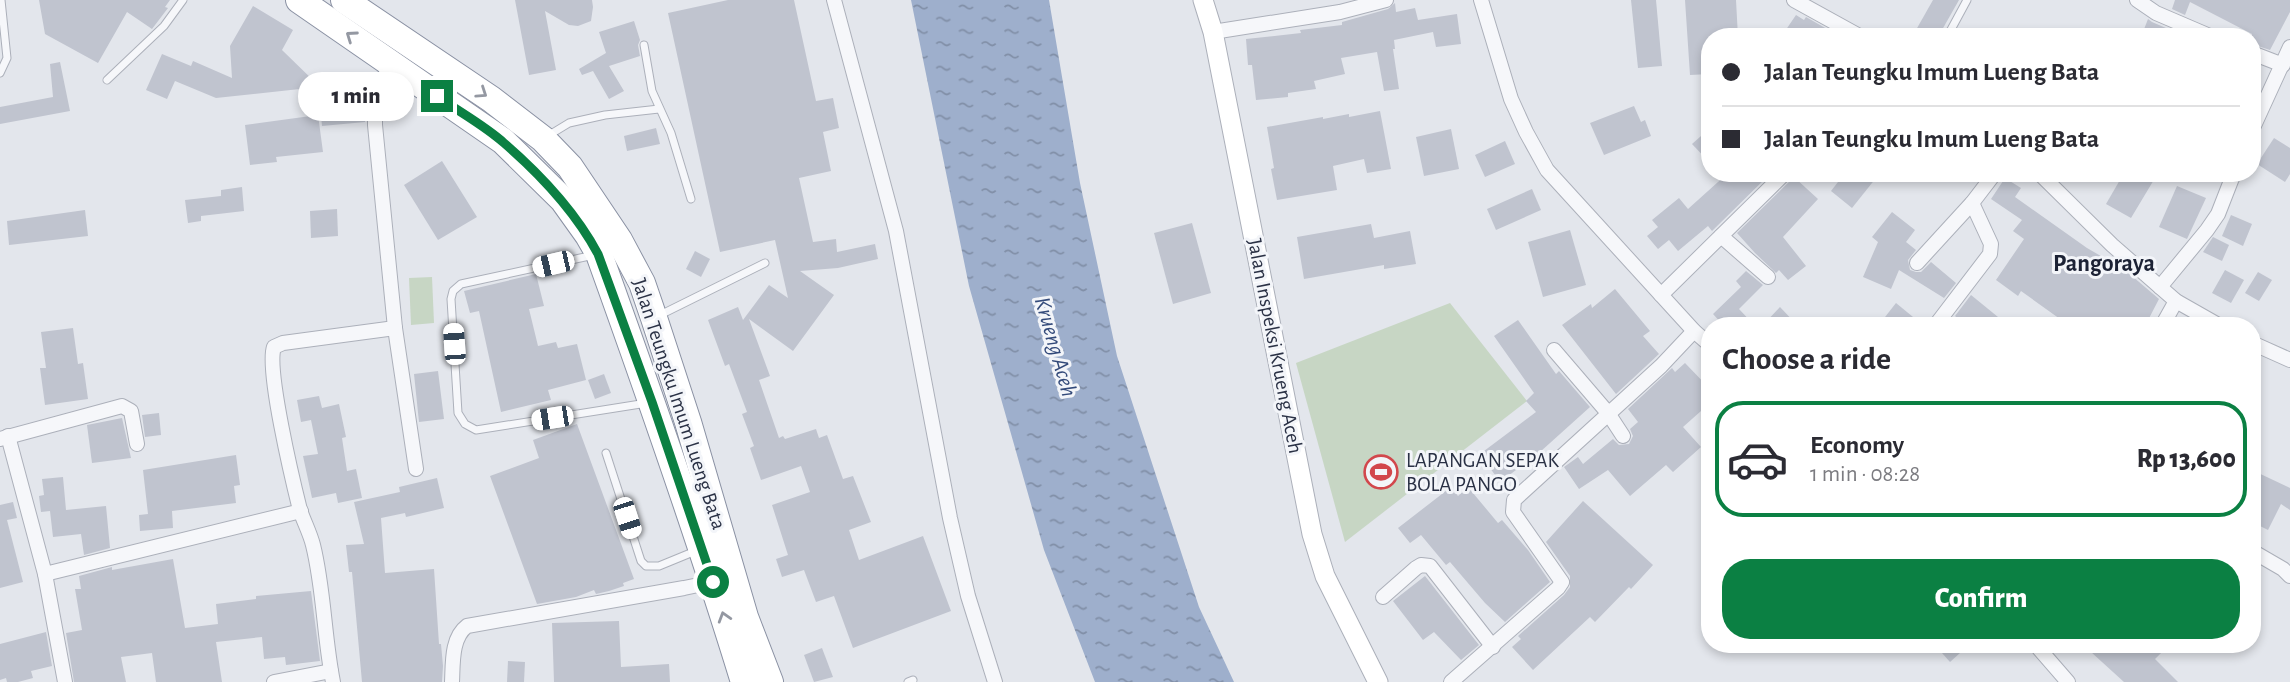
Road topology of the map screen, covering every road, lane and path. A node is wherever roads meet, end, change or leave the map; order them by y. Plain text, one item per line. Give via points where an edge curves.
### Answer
1 (1, 0) edge
2 (183, 0) edge
3 (299, 0) edge
4 (344, 0) edge
5 (834, 0) edge
6 (1203, 0) edge
7 (1386, 0) edge
8 (1480, 0) edge
9 (1794, 0) edge
10 (1967, 0) edge
11 (2137, 0) edge
12 (1845, 28) edge
13 (1952, 28) edge
14 (2191, 28) edge
15 (1213, 32) junction
16 (644, 45) dead end
17 (414, 47) junction
18 (2290, 47) edge
19 (2261, 56) edge
20 (2284, 65) junction
21 (393, 66) junction
22 (0, 73) edge
23 (107, 80) dead end
24 (659, 109) junction
25 (2261, 112) edge
26 (543, 139) junction
27 (1776, 182) edge
28 (1988, 182) edge
29 (2048, 182) edge
30 (2230, 182) edge
31 (691, 199) dead end
32 (1972, 203) junction
33 (1721, 236) junction
34 (598, 254) junction
35 (765, 263) dead end
36 (1917, 263) dead end
37 (1768, 277) dead end
38 (2160, 287) junction
39 (1661, 295) junction
40 (2176, 300) junction
41 (1941, 317) edge
42 (2167, 317) edge
43 (2205, 317) edge
44 (654, 318) junction
45 (396, 328) junction
46 (1694, 331) junction
47 (1701, 337) edge
48 (2261, 347) edge
49 (1554, 350) dead end
50 (2290, 360) edge
51 (652, 402) junction
52 (1608, 413) junction
53 (1623, 436) dead end
54 (4, 438) edge
55 (137, 444) dead end
56 (606, 453) dead end
57 (416, 468) dead end
58 (301, 511) junction
59 (702, 548) junction
60 (2261, 556) edge
61 (45, 575) junction
62 (2290, 576) edge
63 (713, 582) junction
64 (1382, 597) dead end
65 (1493, 647) junction
66 (2043, 653) edge
67 (332, 677) edge
68 (65, 682) edge
69 (274, 682) edge
70 (452, 682) edge
71 (744, 682) edge
72 (770, 682) edge
73 (995, 682) edge
74 (1378, 682) edge
75 (1451, 682) edge
76 (2068, 682) edge

1 - 22 lane via 7,58
2 - 23 lane via 164,26
21 -> 3 highway, Jalan Teungku Imum Lueng Bata
4 - 17 highway, Jalan Teungku Imum Lueng Bata
5 - 73 street via 896,230 950,518
6 - 15 street, Jalan Inspeksi Krueng Aceh
7 - 15 street
8 - 39 street via 1511,99 1547,170
9 - 12 street
10 - 13 lane
11 - 14 street
15 - 74 street, Jalan Inspeksi Krueng Aceh via 1312,534 1325,576
16 - 24 lane
17 - 21 street
17 -> 26 highway, Jalan Teungku Imum Lueng Bata
18 - 20 street
19 - 20 street
20 - 25 street
21 - 34 highway, Jalan Teungku Imum Lueng Bata via 503,142 563,200
21 - 45 street via 375,92 375,125
24 - 26 lane via 569,123
24 - 31 lane
26 - 44 highway, Jalan Teungku Imum Lueng Bata via 570,167 619,240
27 - 33 street
28 - 32 street
29 - 38 street
30 - 38 street via 2218,214
32 - 36 street
32 - 41 street via 1991,244 1990,254
33 - 37 street
33 - 39 street
34 - 51 highway, Jalan Teungku Imum Lueng Bata
34 - 51 lane via 461,284 453,291 458,413 476,430
35 - 44 lane
38 - 40 street
39 - 46 street
40 - 42 street
40 - 43 street
44 - 72 highway, Jalan Teungku Imum Lueng Bata via 745,617
45 - 57 street
45 - 58 street via 274,347 273,382
46 - 47 street
46 - 52 street
48 - 50 street
49 - 52 street
51 - 59 highway, Jalan Teungku Imum Lueng Bata
52 - 53 street
52 - 65 street via 1514,500 1511,509 1562,582
54 - 55 street via 122,406 131,411
54 - 61 street
56 - 59 lane via 646,566 659,566
58 - 61 street
58 - 67 street via 313,544
59 - 63 highway, Jalan Teungku Imum Lueng Bata
60 - 62 street
61 - 68 street
63 - 70 street via 467,626 456,642
71 -> 63 highway, Jalan Teungku Imum Lueng Bata
64 - 65 street via 1416,568 1430,566
65 - 75 street
66 - 76 street
67 - 69 street

